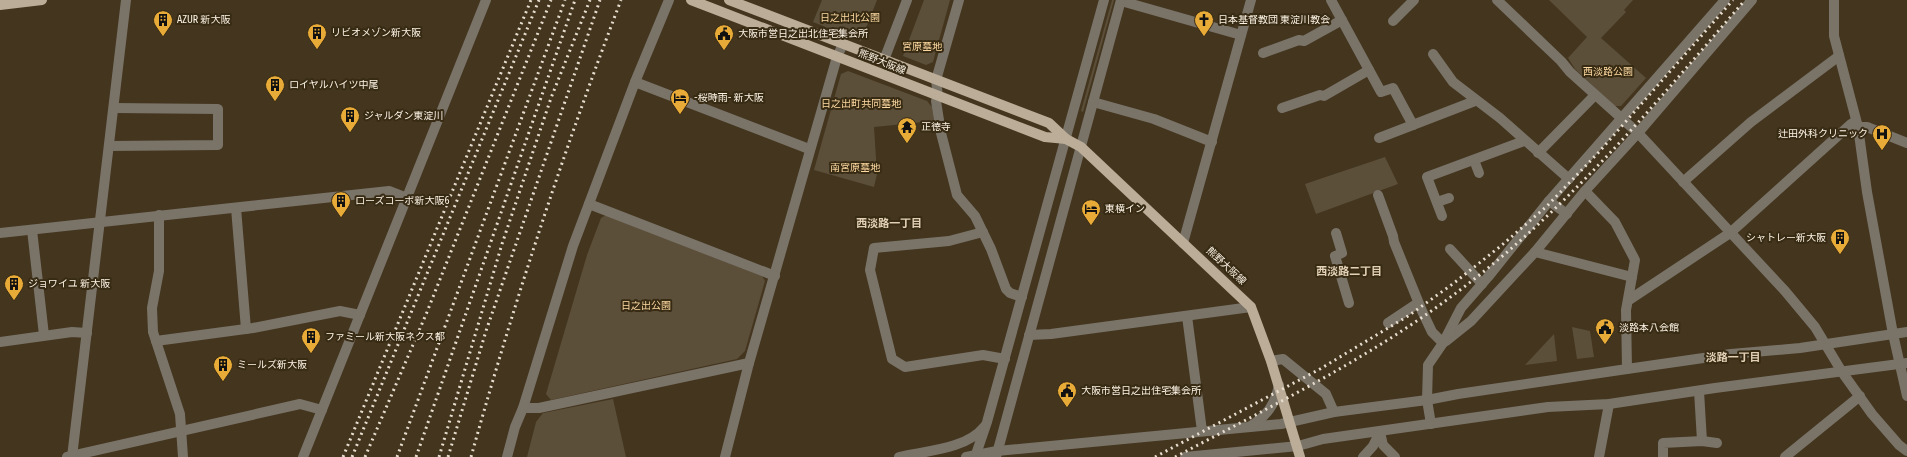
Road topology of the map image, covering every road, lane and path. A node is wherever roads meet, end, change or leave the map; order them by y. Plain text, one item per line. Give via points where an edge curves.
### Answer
1 (42, 0) edge
2 (126, 0) edge
3 (486, 0) edge
4 (669, 0) edge
5 (692, 0) edge
6 (729, 0) edge
7 (907, 0) edge
8 (959, 0) edge
9 (1104, 0) edge
10 (1121, 0) edge
11 (1251, 0) edge
12 (1331, 0) edge
13 (1414, 0) edge
14 (1497, 0) edge
15 (1725, 0) edge
16 (1752, 0) edge
17 (1834, 0) edge
18 (0, 5) edge
19 (1342, 20) junction
20 (1393, 21) dead end
21 (1241, 35) junction
22 (842, 44) junction
23 (1263, 52) dead end
24 (1433, 54) dead end
25 (1839, 56) junction
26 (837, 57) junction
27 (884, 60) junction
28 (1369, 70) junction
29 (936, 80) junction
30 (635, 82) junction
31 (1595, 95) junction
32 (938, 97) junction
33 (1475, 101) junction
34 (1093, 102) junction
35 (114, 108) junction
36 (1282, 108) dead end
37 (1621, 119) junction
38 (1857, 124) junction
39 (1413, 125) junction
40 (1638, 133) junction
41 (1066, 138) junction
42 (1379, 138) dead end
43 (1524, 141) junction
44 (1212, 142) junction
45 (1907, 143) edge
46 (109, 146) junction
47 (1081, 147) junction
48 (809, 149) junction
49 (1538, 153) junction
50 (1474, 160) junction
51 (1479, 173) dead end
52 (1569, 179) junction
53 (1683, 182) junction
54 (1585, 191) junction
55 (1378, 195) dead end
56 (407, 198) junction
57 (1449, 198) dead end
58 (1549, 201) junction
59 (1437, 202) junction
60 (589, 204) junction
61 (236, 208) junction
62 (1567, 214) junction
63 (159, 215) junction
64 (1442, 216) dead end
65 (100, 222) junction
66 (32, 230) junction
67 (983, 232) junction
68 (0, 233) edge
69 (1336, 233) dead end
70 (1730, 233) junction
71 (1183, 243) junction
72 (1450, 249) dead end
73 (1535, 252) junction
74 (775, 276) junction
75 (1632, 277) junction
76 (1482, 284) junction
77 (1022, 297) junction
78 (1629, 300) junction
79 (1349, 303) dead end
80 (1418, 303) junction
81 (1250, 307) junction
82 (360, 315) junction
83 (1188, 316) junction
84 (1388, 323) dead end
85 (246, 329) junction
86 (1907, 332) edge
87 (87, 333) junction
88 (1893, 334) junction
89 (44, 336) junction
90 (1028, 336) junction
91 (156, 341) junction
92 (0, 342) edge
93 (1443, 343) junction
94 (1826, 343) junction
95 (1005, 359) junction
96 (1271, 361) junction
97 (749, 363) junction
98 (1627, 369) junction
99 (1904, 369) edge
100 (1842, 372) junction
101 (1279, 385) junction
102 (1699, 391) junction
103 (1860, 396) junction
104 (1907, 396) edge
105 (1427, 400) junction
106 (1609, 404) junction
107 (523, 408) junction
108 (322, 410) junction
109 (1334, 412) junction
110 (987, 422) junction
111 (1290, 422) junction
112 (1431, 424) junction
113 (1247, 428) junction
114 (181, 431) junction
115 (1202, 431) junction
116 (1380, 432) junction
117 (1702, 441) junction
118 (1718, 442) dead end
119 (1298, 446) junction
120 (1907, 451) edge
121 (1798, 452) edge
122 (997, 454) edge
123 (973, 456) edge
124 (70, 457) edge
125 (183, 457) edge
126 (303, 457) edge
127 (507, 457) edge
128 (725, 457) edge
129 (899, 457) edge
130 (1190, 457) edge
131 (1300, 457) edge
132 (1363, 457) edge
133 (1395, 457) edge
134 (1599, 457) edge
135 (1664, 457) edge
136 (1785, 457) edge

1 - 18 main road
2 - 35 street
3 - 56 street
4 - 30 street
5 - 26 main road, 熊野大阪線
6 - 22 main road, 熊野大阪線
7 - 27 street
8 - 29 street
9 - 41 street
10 - 21 street
10 - 34 street
11 - 21 street
12 - 19 street
13 - 20 street
14 - 31 street
15 - 37 street
16 - 40 street
17 - 25 street via 1834,36
19 - 23 street via 1304,41 1299,40
19 - 28 street
21 - 44 street
22 - 26 street
22 - 27 main road, 熊野大阪線
24 - 33 street via 1453,82
25 - 38 street
25 - 53 street via 1752,122
26 - 32 main road, 熊野大阪線
26 - 48 street
27 - 29 main road, 熊野大阪線
28 - 36 street via 1324,96 1320,95
28 - 39 street via 1381,92 1393,88
29 - 32 street
29 - 41 main road, 熊野大阪線 via 1048,123
30 - 48 street
30 - 60 street
31 - 37 street
31 - 49 street
32 - 41 main road, 熊野大阪線 via 1045,137
32 - 67 street via 936,102 941,133 957,195 975,216
33 - 39 street
33 - 43 street via 1500,118
34 - 44 street via 1154,119
34 - 47 street
35 - 46 street
35 - 46 street via 218,109 218,145
37 - 40 street
37 - 52 street
38 - 45 street
38 - 70 street via 1851,124
38 - 88 street
39 - 42 street
40 - 53 street
40 - 54 street
41 - 47 main road, 熊野大阪線
41 - 77 street
43 - 49 street
43 - 50 street
44 - 71 street
46 - 65 street
47 - 71 main road, 熊野大阪線
47 - 90 street
48 - 74 street
49 - 52 street
50 - 51 street
50 - 59 street via 1427,177
52 - 58 street
53 - 70 street
54 - 62 street
54 - 75 street via 1615,222 1628,244 1635,260
55 - 80 street
56 - 61 street via 389,191
56 - 82 street
57 - 59 street
58 - 62 street
58 - 76 street
59 - 64 street
60 - 74 street
60 - 107 street via 573,246
61 - 63 street
61 - 85 street
62 - 73 street
63 - 65 street
63 - 91 street via 159,271 152,308
65 - 66 street
65 - 87 street
66 - 68 street
66 - 89 street
67 - 77 street via 1006,289
67 - 95 street via 949,242 874,248 870,270 892,360 905,367 983,355
69 - 79 street via 1342,253 1335,256
70 - 78 street
70 - 94 street via 1784,291
71 - 81 main road, 熊野大阪線
72 - 76 street
73 - 75 street
73 - 93 street via 1471,321
74 - 97 street
75 - 78 street
76 - 93 street via 1461,308
77 - 95 street
78 - 98 street via 1626,310
80 - 84 street
80 - 93 street via 1432,332
81 - 83 street
81 - 96 main road, 熊野大阪線
82 - 85 street via 340,311
82 - 108 street
83 - 90 street
83 - 115 street
85 - 91 street
86 - 88 street
87 - 89 street via 72,332
87 - 124 street
88 - 94 street
88 - 99 street
89 - 92 street
90 - 122 street
91 - 114 street via 180,414
93 - 105 street via 1428,364
94 - 98 street
94 - 100 street
95 - 110 street
96 - 101 main road, 熊野大阪線
96 - 109 street via 1283,359 1292,364 1326,394
97 - 107 street via 539,408
97 - 128 street
98 - 105 street
99 - 100 street
99 - 104 street
100 - 102 street
100 - 103 street
101 - 111 main road, 熊野大阪線
101 - 113 street via 1274,405
102 - 106 street
102 - 117 street
103 - 120 street via 1872,414
103 - 121 street
105 - 109 street
105 - 112 street
106 - 112 street via 1548,407
106 - 134 street
107 - 127 street
108 - 114 street via 300,404
108 - 126 street
109 - 111 street
110 - 123 street
110 - 129 street via 978,434 966,442
111 - 113 street
111 - 119 main road, 熊野大阪線
112 - 116 street
113 - 115 street
114 - 124 street
114 - 125 street
115 - 122 street
116 - 119 street via 1323,439
116 - 132 street via 1373,446
116 - 133 street via 1383,445
117 - 118 street
117 - 135 street via 1663,443
119 - 130 street
119 - 131 main road, 熊野大阪線
121 - 136 street
122 - 123 street

